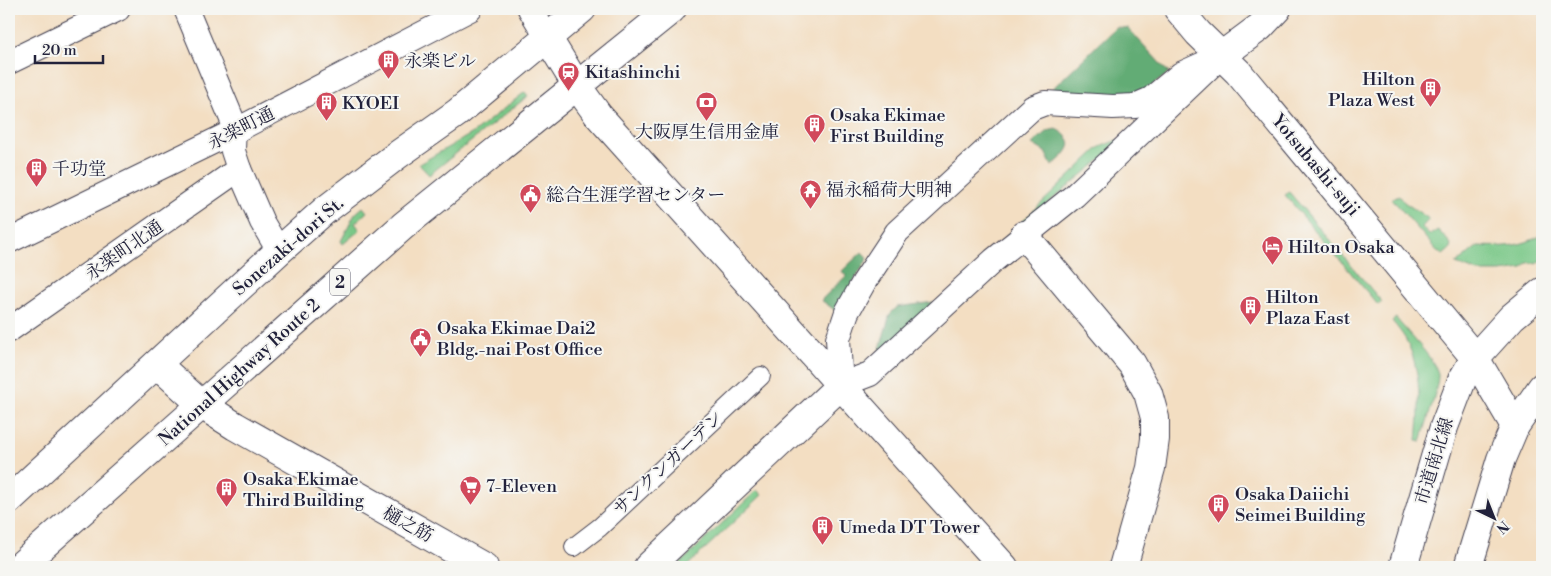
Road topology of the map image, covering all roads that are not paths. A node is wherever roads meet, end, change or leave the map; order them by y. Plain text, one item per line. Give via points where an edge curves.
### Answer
1 (118, 9) edge
2 (186, 9) edge
3 (470, 9) edge
4 (530, 9) edge
5 (582, 9) edge
6 (672, 9) edge
7 (1178, 9) edge
8 (1276, 9) edge
9 (547, 37) junction
10 (1221, 56) junction
11 (9, 62) edge
12 (577, 86) junction
13 (234, 132) junction
14 (239, 169) junction
15 (1024, 235) junction
16 (9, 241) edge
17 (279, 251) junction
18 (1542, 292) edge
19 (9, 330) edge
20 (1475, 358) junction
21 (157, 364) junction
22 (761, 376) dead end
23 (841, 385) junction
24 (1542, 387) edge
25 (202, 405) junction
26 (1515, 426) junction
27 (9, 500) edge
28 (574, 547) dead end
29 (19, 567) edge
30 (484, 567) edge
31 (648, 567) edge
32 (1004, 567) edge
33 (1123, 567) edge
34 (1403, 567) edge
35 (1468, 567) edge

1 - 11 street
2 - 13 street via 234,124
3 - 13 street, 永楽町通
4 - 9 street
5 - 9 main road, Sonezaki-dori St.
6 - 12 main road, National Highway Route 2 / 2
7 - 10 main road, Yotsubashi-suji
8 - 10 main road via 1260,27
9 - 12 main road
9 - 17 main road, Sonezaki-dori St. via 457,113 324,211
10 - 15 street via 1074,196
10 - 20 main road, Yotsubashi-suji via 1238,72
10 - 23 street via 1181,74 1151,99 1135,106 1045,103 1032,108 898,232 847,312 838,339
12 - 23 main road via 598,115
12 - 25 main road, National Highway Route 2 / 2 via 403,226
13 - 14 street via 233,151
13 - 16 street, 永楽町通
14 - 17 street via 262,222
14 - 19 street, 永楽町北通
15 - 23 street via 870,374
15 - 33 main road via 1132,364 1148,393 1155,418 1154,449
17 - 21 main road, Sonezaki-dori St.
18 - 20 main road, 市道南北線 via 1512,317
20 - 26 main road, Yotsubashi-suji
20 - 34 main road, 市道南北線 via 1462,380 1444,426
21 - 25 main road, 樋之筋
21 - 27 main road, Sonezaki-dori St.
22 - 28 street, サンクンガーデン via 600,527
23 - 31 main road
23 - 32 main road
24 - 26 main road
25 - 29 main road, National Highway Route 2 / 2
25 - 30 main road, 樋之筋 via 247,434
26 - 35 main road via 1498,467

